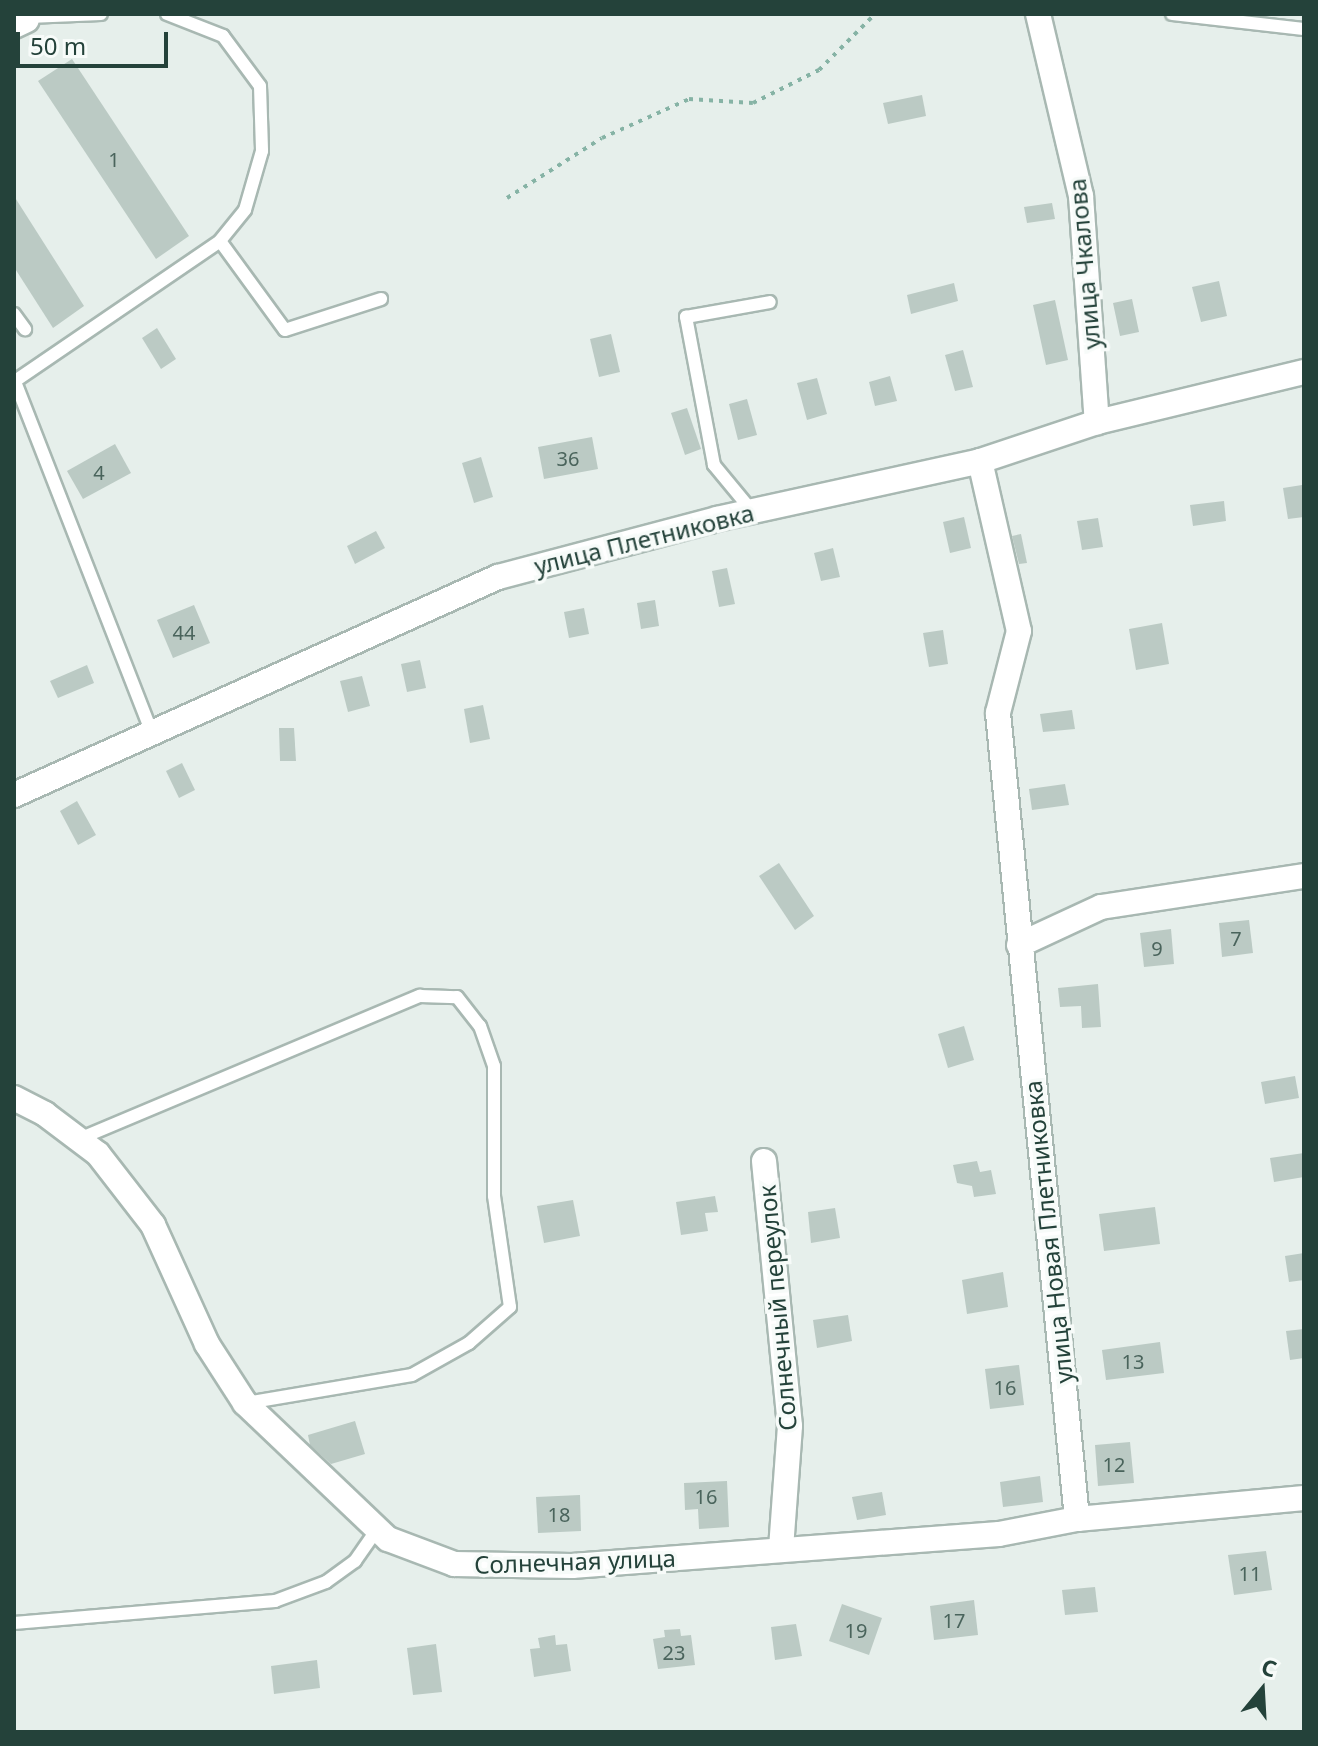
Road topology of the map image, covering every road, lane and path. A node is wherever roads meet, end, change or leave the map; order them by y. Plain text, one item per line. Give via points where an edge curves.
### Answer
1 (101, 14) edge
2 (167, 14) edge
3 (875, 14) edge
4 (1038, 14) edge
5 (1172, 14) edge
6 (23, 20) edge
7 (1304, 29) edge
8 (507, 198) dead end
9 (220, 241) junction
10 (381, 299) dead end
11 (770, 302) dead end
12 (14, 314) edge
13 (25, 329) dead end
14 (1304, 372) edge
15 (1097, 422) junction
16 (980, 461) junction
17 (752, 511) junction
18 (152, 733) junction
19 (14, 795) edge
20 (1304, 876) edge
21 (1019, 945) junction
22 (14, 1098) edge
23 (79, 1139) junction
24 (764, 1161) dead end
25 (245, 1403) junction
26 (1304, 1498) edge
27 (1077, 1519) junction
28 (378, 1528) junction
29 (781, 1550) junction
30 (14, 1623) edge

1 - 6 lane
2 - 9 lane via 223,36 260,86 262,151 245,210
3 - 8 path via 819,70 753,103 689,99 602,138
4 - 15 street, улица Чкалова via 1081,196
5 - 7 lane
9 - 10 lane via 285,330
9 - 18 lane via 15,381
11 - 17 lane via 686,317 714,465
12 - 13 lane
14 - 15 street, улица Плетниковка
15 - 16 street, улица Плетниковка
16 - 17 street, улица Плетниковка
16 - 21 street, улица Новая Плетниковка via 1019,631 998,713
17 - 18 street, улица Плетниковка via 498,577
18 - 19 street, улица Плетниковка
20 - 21 street via 1101,907
21 - 27 street, улица Новая Плетниковка
22 - 23 street, Солнечная улица
23 - 25 street, Солнечная улица via 98,1154 153,1225 207,1344
23 - 25 lane via 420,996 457,997 480,1026 494,1066 494,1196 510,1307 469,1343 412,1375
24 - 29 street, Солнечный переулок via 790,1426
25 - 28 street, Солнечная улица
26 - 27 street, Солнечная улица
27 - 29 street, Солнечная улица via 999,1534
28 - 29 street, Солнечная улица via 388,1539 454,1564 572,1566
28 - 30 lane via 355,1561 326,1582 275,1601

